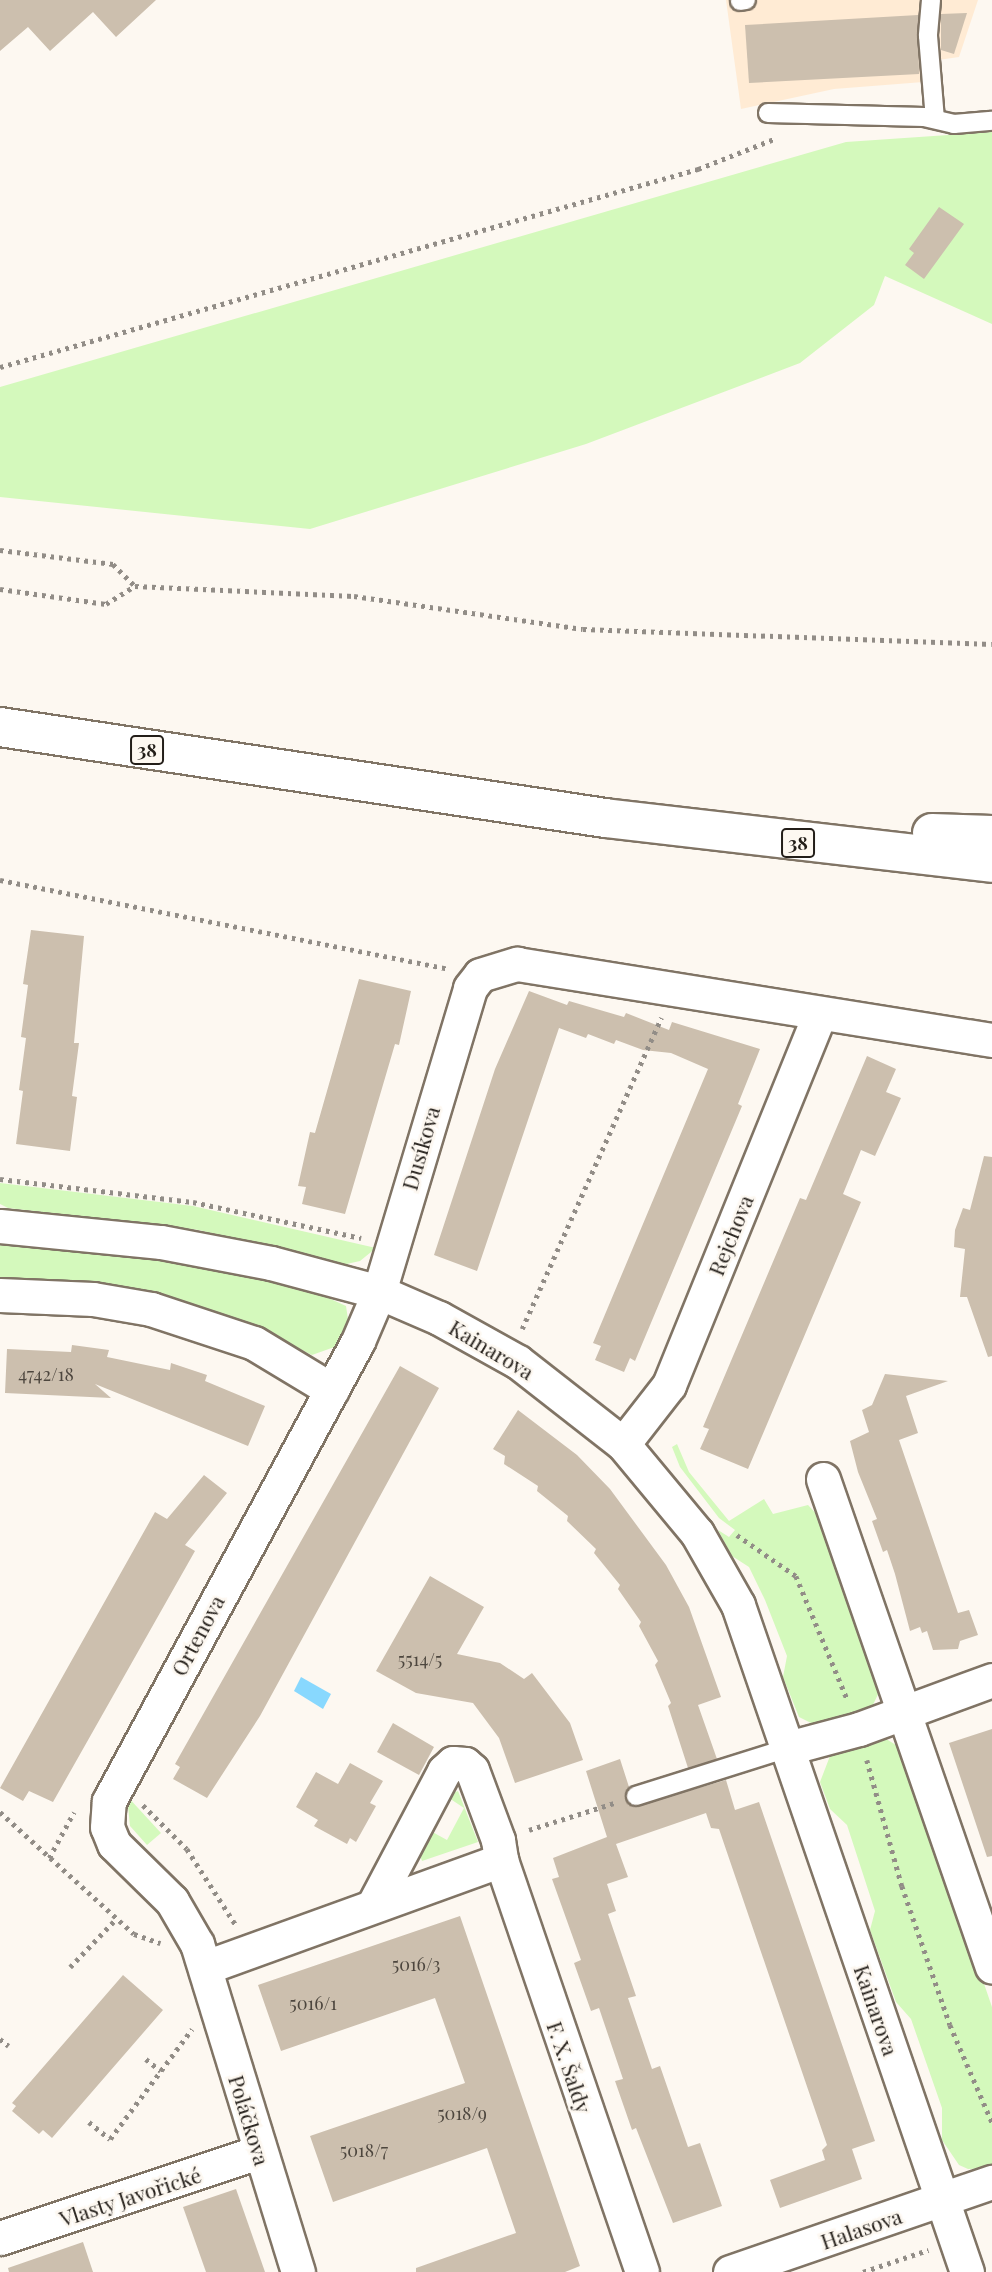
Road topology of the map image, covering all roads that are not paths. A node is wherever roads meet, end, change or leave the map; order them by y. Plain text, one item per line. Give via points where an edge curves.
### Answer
1 (746, 0) edge
2 (931, 0) edge
3 (740, 1) edge
4 (768, 113) dead end
5 (935, 119) junction
6 (992, 121) edge
7 (0, 727) edge
8 (605, 818) junction
9 (992, 835) edge
10 (992, 863) edge
11 (819, 1016) junction
12 (992, 1040) edge
13 (0, 1226) edge
14 (379, 1292) junction
15 (0, 1295) edge
16 (332, 1390) junction
17 (623, 1444) junction
18 (823, 1479) dead end
19 (992, 1680) edge
20 (905, 1711) junction
21 (788, 1748) junction
22 (636, 1796) road end
23 (499, 1850) junction
24 (375, 1902) junction
25 (206, 1967) junction
26 (992, 1967) edge
27 (259, 2152) junction
28 (992, 2182) edge
29 (942, 2200) junction
30 (0, 2238) edge
31 (298, 2272) edge
32 (642, 2272) edge
33 (730, 2272) edge
34 (967, 2272) edge

1 - 3 lane
2 - 5 lane via 928,36
4 - 5 lane
5 - 6 lane via 954,124
7 - 8 main road, 38
8 - 9 main road
8 - 10 main road, 38
11 - 12 street
11 - 14 street, Dusíkova via 517,964 480,975 463,1004
11 - 17 street, Rejchova via 669,1385
13 - 14 street, Kainarova via 161,1242 271,1263
14 - 16 street, Ortenova
14 - 17 street, Kainarova via 439,1318 518,1362
15 - 16 street via 93,1299 151,1309 254,1343
16 - 25 street, Ortenova via 109,1801 107,1827 114,1844 172,1901
17 - 21 street, Kainarova via 704,1543 737,1605
18 - 20 street
19 - 20 street
20 - 21 street
20 - 26 street
21 - 22 lane
21 - 29 street, Kainarova
23 - 24 street
23 - 24 street, F. X. Šaldy via 472,1770 459,1762 448,1766
23 - 32 street, F. X. Šaldy
24 - 25 street
25 - 27 street, Poláčkova
27 - 30 street, Vlasty Javořické
27 - 31 street, Poláčkova
28 - 29 street, Halasova
29 - 33 street, Halasova
29 - 34 street, Kainarova

